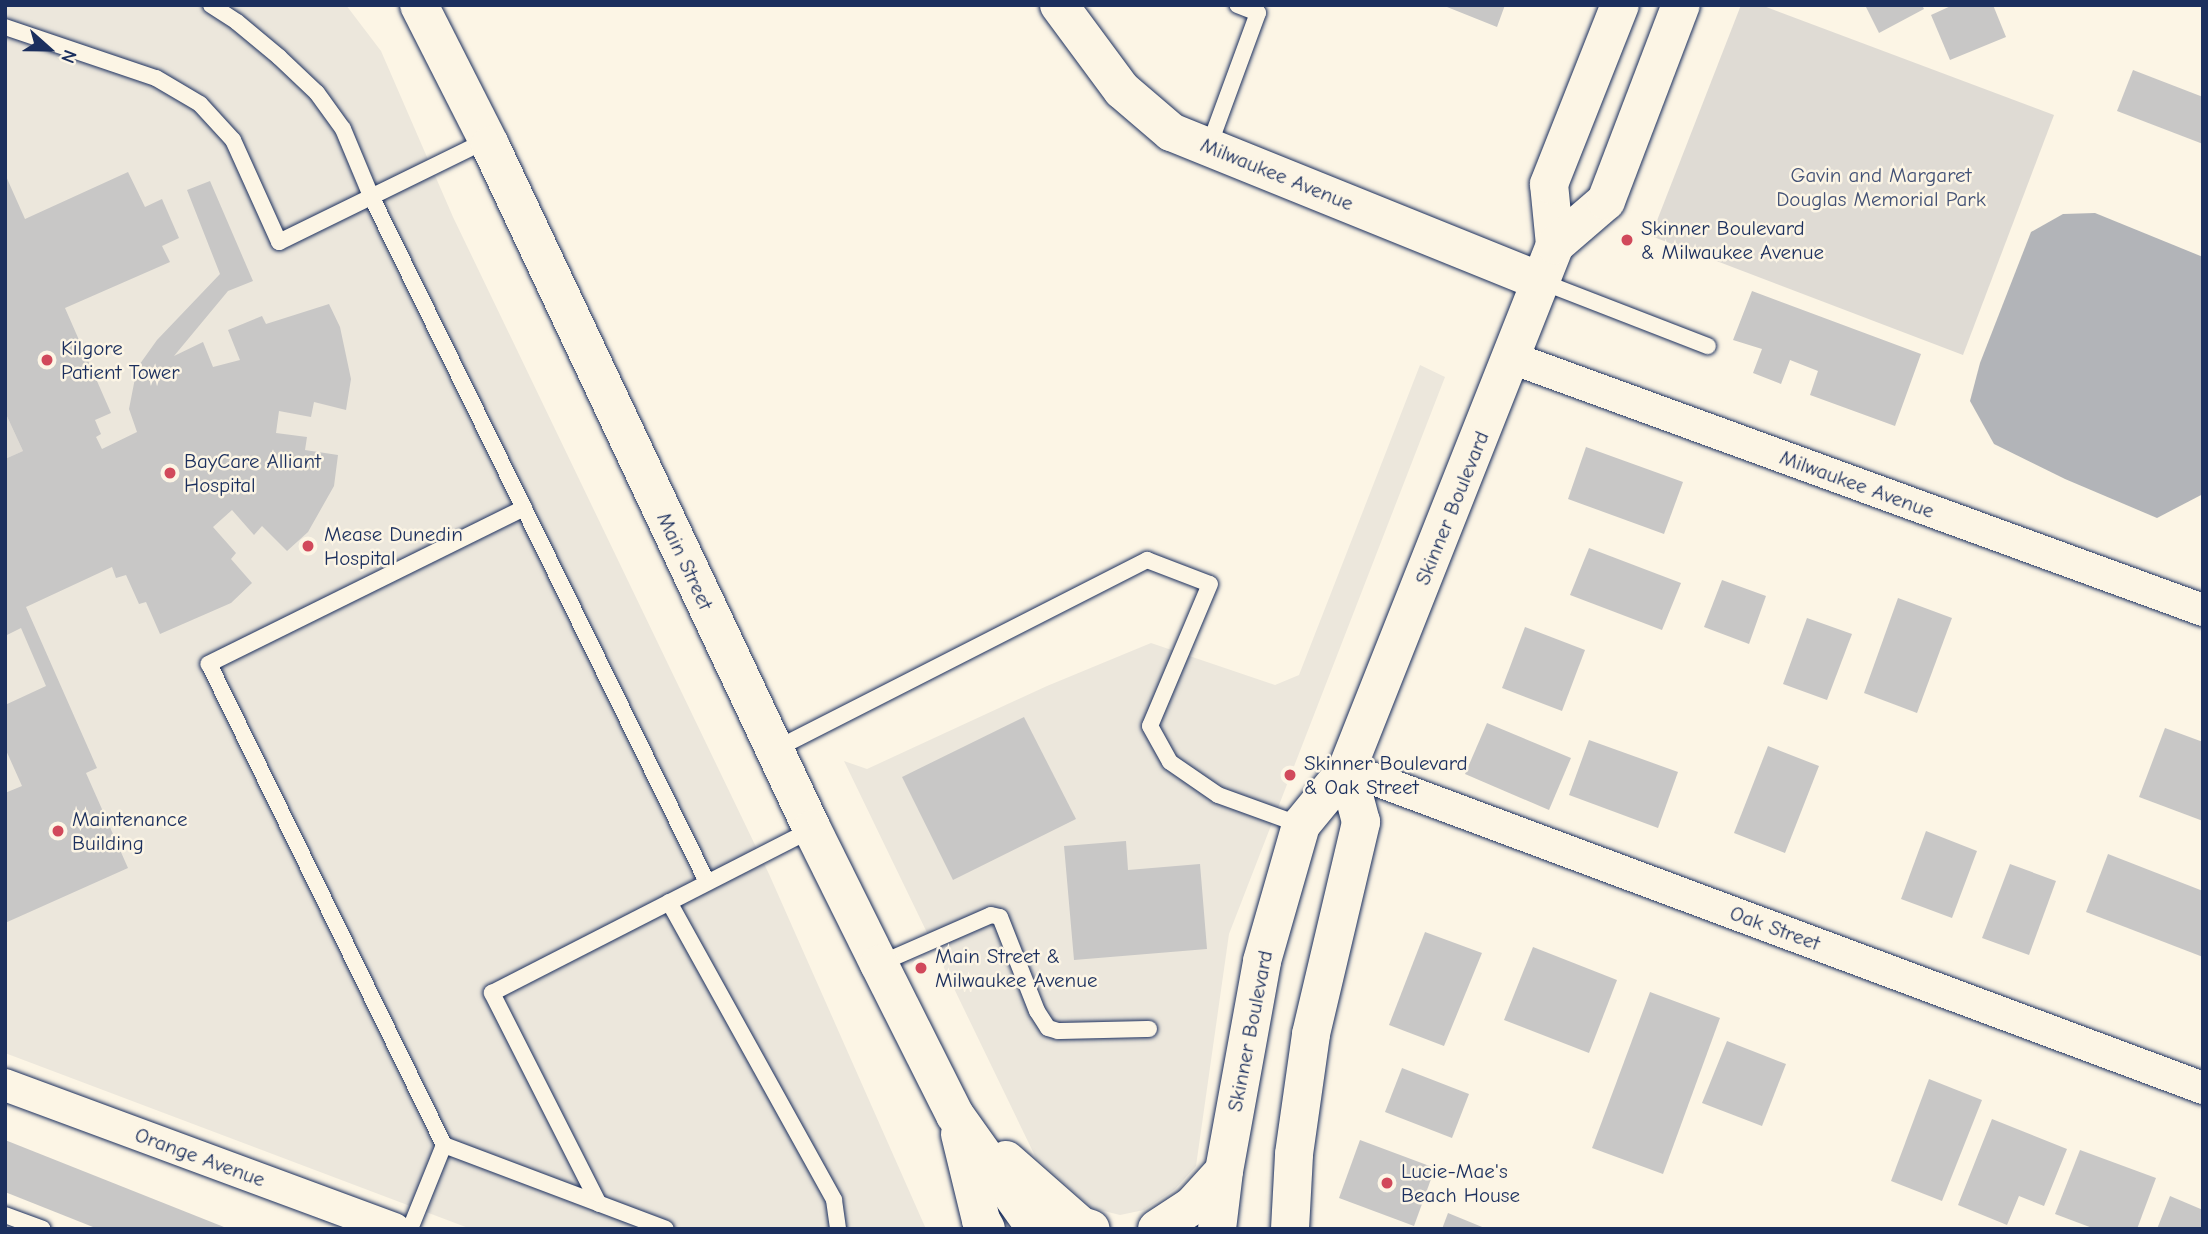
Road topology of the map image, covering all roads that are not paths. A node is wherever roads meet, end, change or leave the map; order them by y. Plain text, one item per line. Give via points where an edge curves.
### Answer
1 (211, 5) edge
2 (419, 5) edge
3 (1059, 5) edge
4 (1237, 5) edge
5 (1620, 5) edge
6 (1681, 5) edge
7 (5, 27) edge
8 (487, 140) junction
9 (1209, 146) junction
10 (371, 196) junction
11 (1555, 245) junction
12 (1541, 281) junction
13 (1707, 346) dead end
14 (1511, 358) junction
15 (524, 508) junction
16 (2203, 610) edge
17 (774, 750) junction
18 (1347, 769) junction
19 (1301, 825) junction
20 (812, 829) junction
21 (707, 882) junction
22 (669, 902) junction
23 (879, 964) junction
24 (1149, 1029) dead end
25 (5, 1085) edge
26 (2203, 1088) edge
27 (956, 1115) junction
28 (444, 1145) junction
29 (1224, 1171) junction
30 (599, 1203) junction
31 (5, 1215) edge
32 (43, 1229) edge
33 (394, 1229) edge
34 (410, 1229) edge
35 (666, 1229) edge
36 (838, 1229) edge
37 (986, 1229) edge
38 (1037, 1229) edge
39 (1091, 1229) edge
40 (1157, 1229) edge
41 (1217, 1229) edge
42 (1290, 1229) edge

1 - 10 lane via 237,22 317,93 344,128
2 - 8 street, Main Street
3 - 9 street, Milwaukee Avenue via 1122,90 1171,132
4 - 9 lane via 1258,13
5 - 11 street, Skinner Boulevard via 1549,184
6 - 11 street, Skinner Boulevard via 1605,201
7 - 10 lane via 156,78 200,104 233,140 279,242
8 - 10 lane
8 - 17 street, Main Street
9 - 12 street, Milwaukee Avenue
10 - 15 lane
11 - 12 street, Skinner Boulevard
12 - 13 lane
12 - 14 street, Skinner Boulevard
14 - 16 street, Milwaukee Avenue
14 - 18 street, Skinner Boulevard
15 - 21 lane
15 - 28 lane via 209,664
17 - 19 lane via 1147,560 1210,584 1150,726 1170,762 1218,795
17 - 20 street, Main Street
18 - 19 street, Skinner Boulevard
18 - 26 street, Oak Street
18 - 42 street via 1361,822 1311,1034 1294,1154
19 - 29 street, Skinner Boulevard via 1262,961
20 - 21 lane
20 - 23 street, Main Street
21 - 22 lane
22 - 30 lane via 492,993
22 - 36 lane via 834,1200
23 - 24 lane via 991,915 1000,918 1048,1028
23 - 27 street, Main Street
25 - 33 street, Orange Avenue
27 - 37 street, Main Street
27 - 38 street, Main Street
27 - 39 street via 1081,1226
28 - 30 lane
28 - 34 lane
29 - 40 street via 1192,1206
29 - 41 street, Skinner Boulevard
30 - 35 lane
31 - 32 lane

